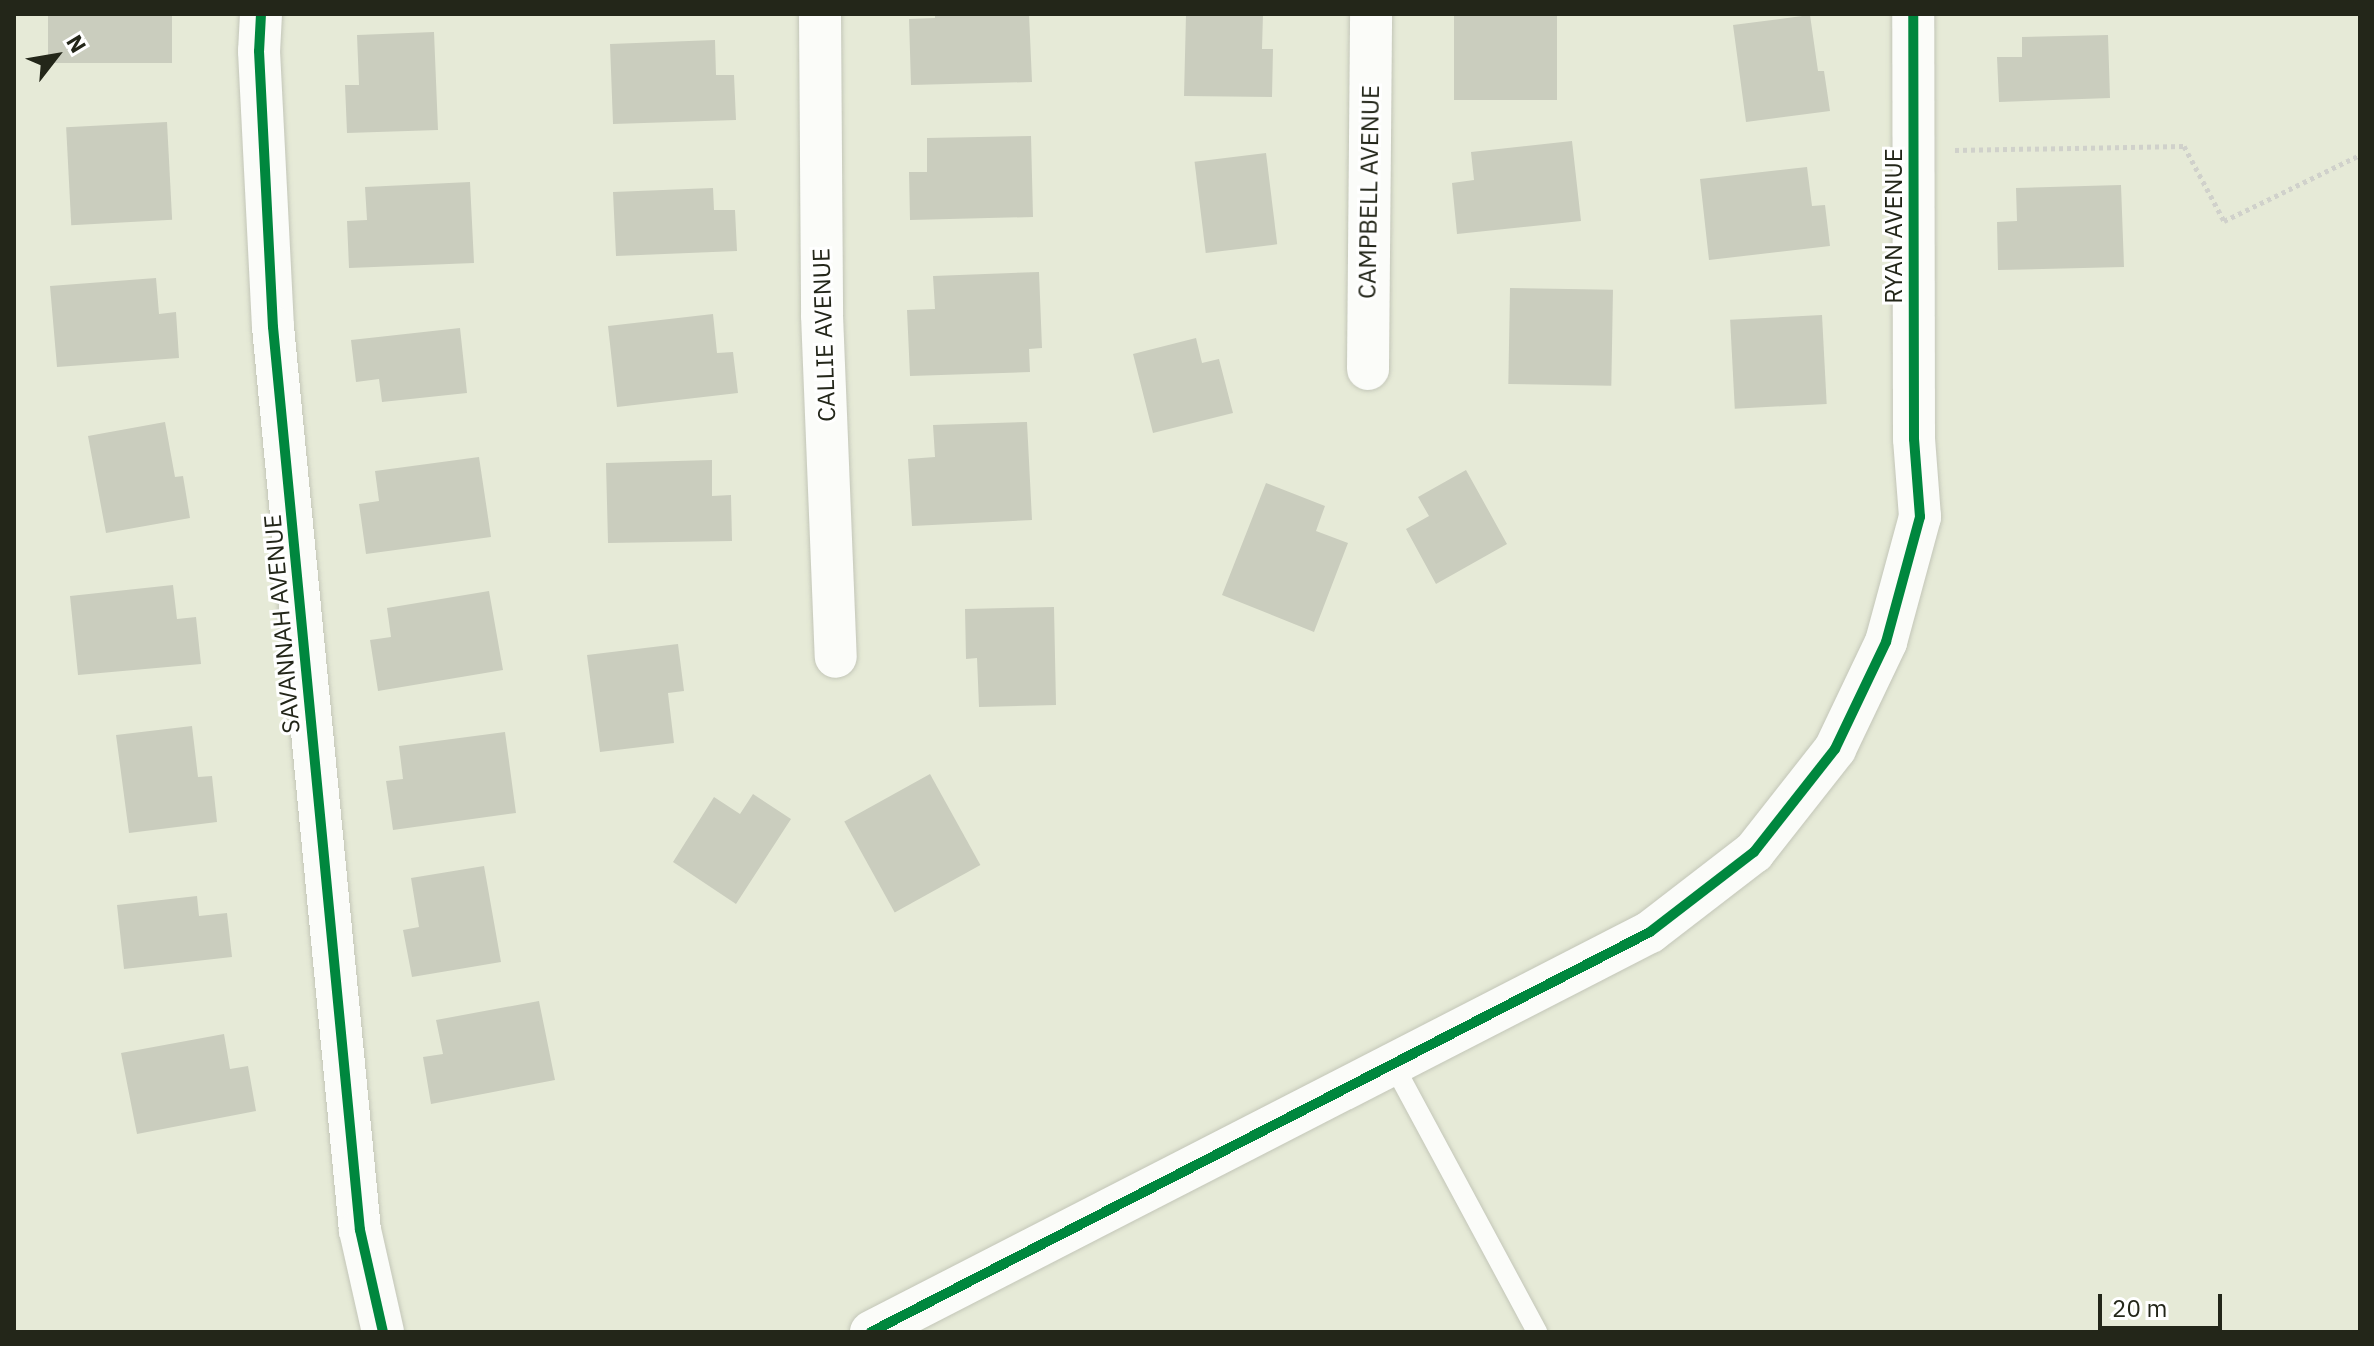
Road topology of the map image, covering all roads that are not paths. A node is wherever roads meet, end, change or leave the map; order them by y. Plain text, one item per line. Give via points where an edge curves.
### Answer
1 (261, 14) edge
2 (820, 14) edge
3 (1371, 14) edge
4 (1913, 14) edge
5 (1368, 369) dead end
6 (836, 657) dead end
7 (1394, 1066) junction
8 (383, 1332) edge
9 (871, 1332) edge
10 (1537, 1332) edge

1 - 8 street, SAVANNAH AVENUE via 273,327 360,1230
2 - 6 street, CALLIE AVENUE via 822,315
3 - 5 street, CAMPBELL AVENUE
4 - 7 street, RYAN AVENUE via 1914,439 1920,517 1886,642 1835,749 1754,852 1650,932
7 - 9 street, RYAN AVENUE
7 - 10 lane

